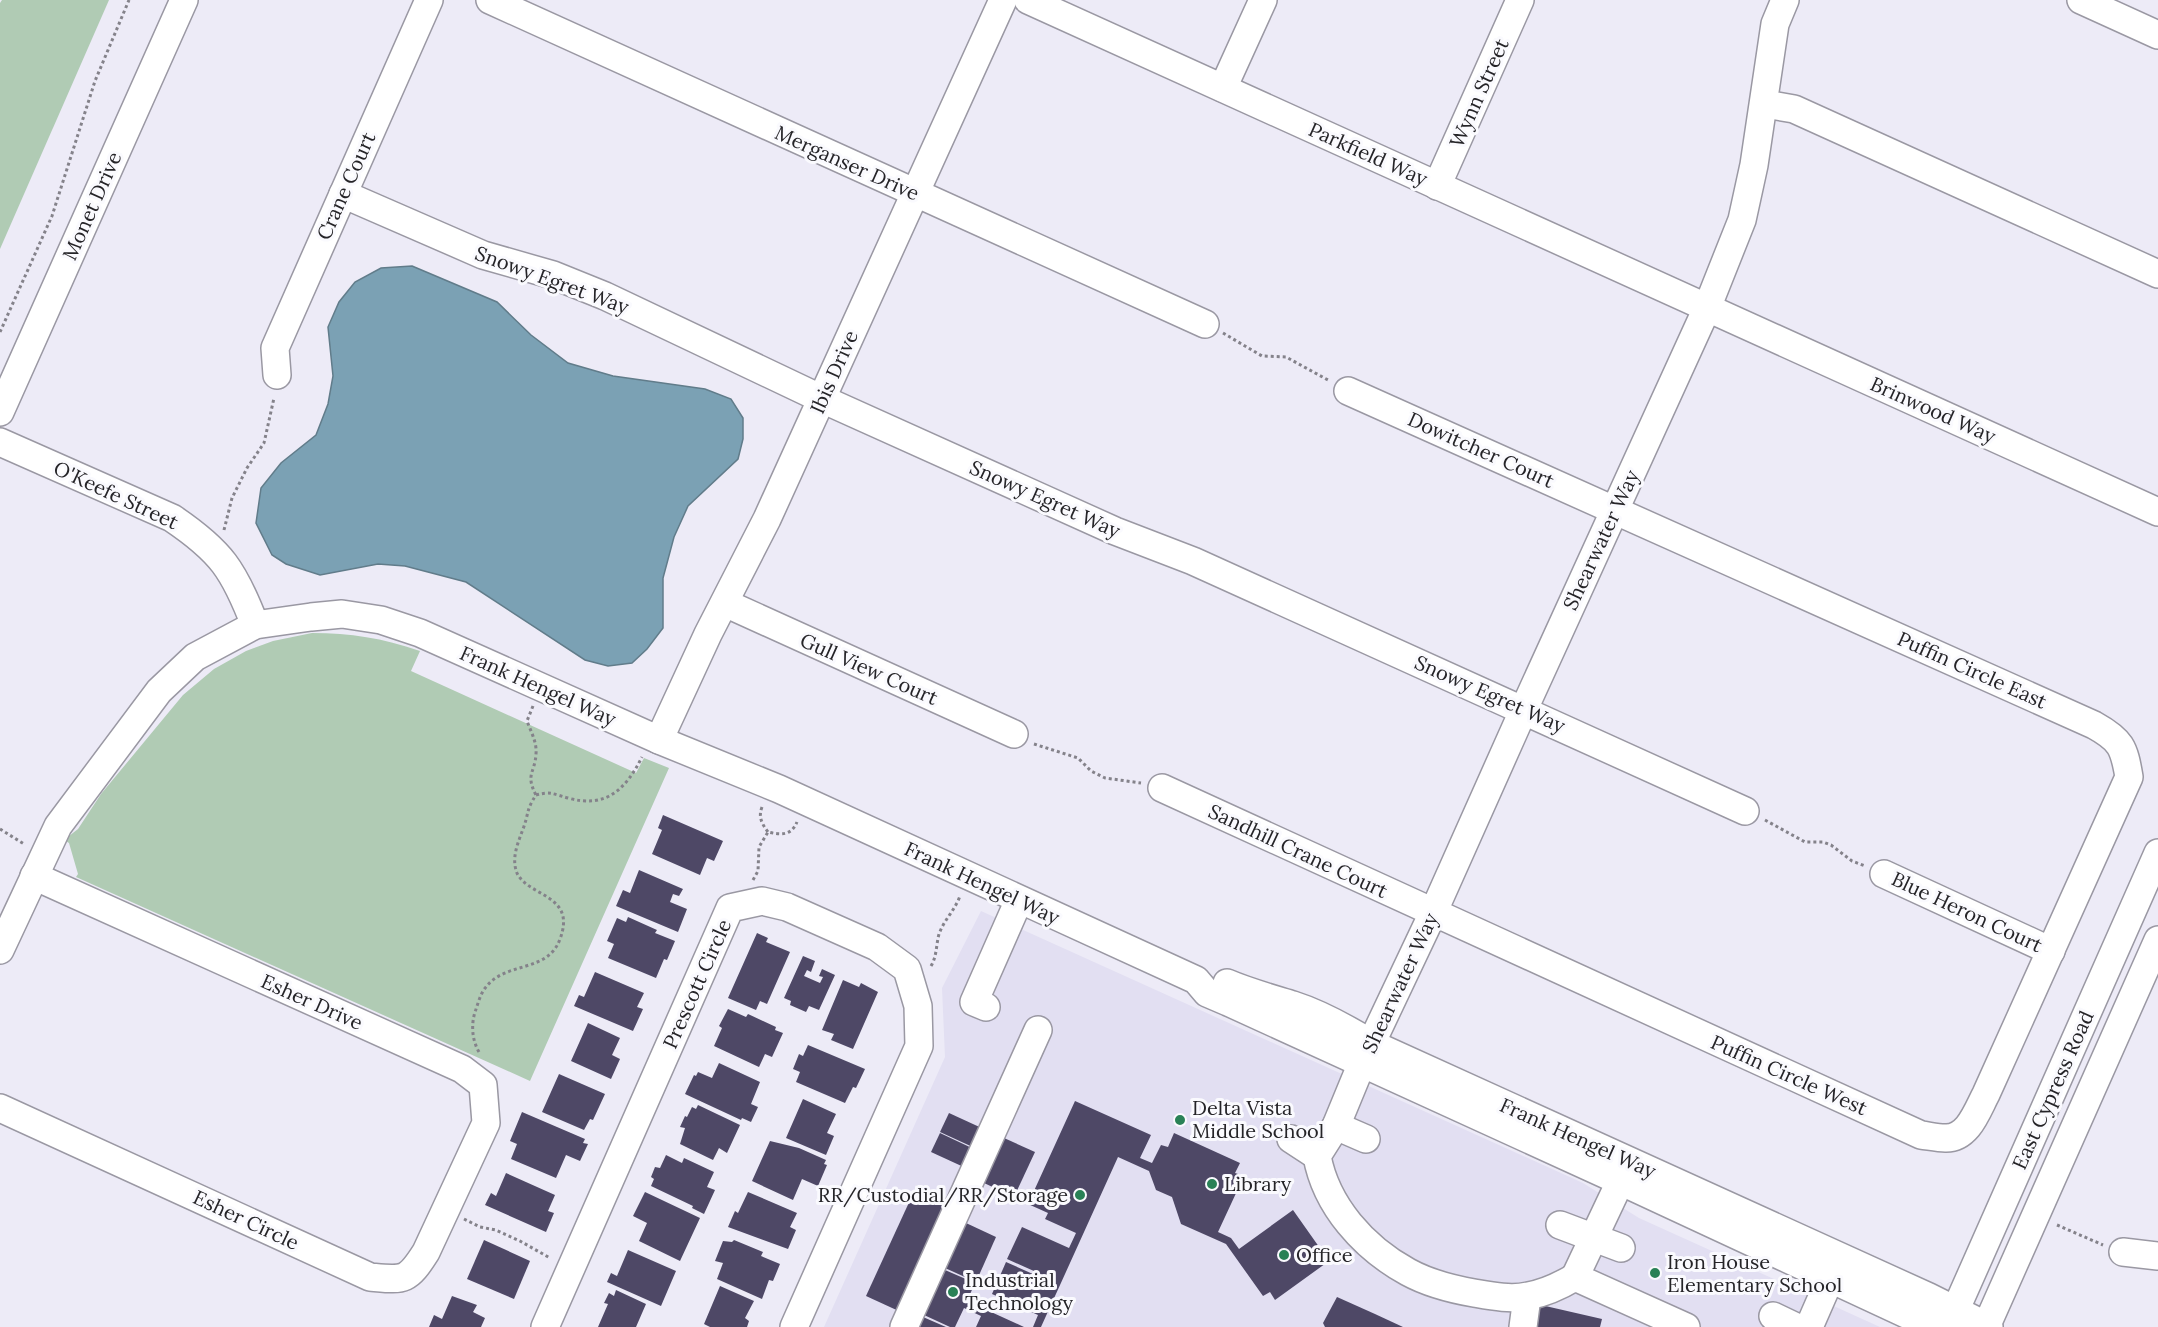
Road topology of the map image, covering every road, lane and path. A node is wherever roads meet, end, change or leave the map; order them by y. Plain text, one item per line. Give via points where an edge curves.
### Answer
1 (129, 0) edge
2 (184, 0) edge
3 (429, 0) edge
4 (490, 0) edge
5 (1003, 0) edge
6 (1028, 0) edge
7 (1263, 0) edge
8 (1521, 0) edge
9 (1785, 0) edge
10 (2081, 0) edge
11 (2158, 35) edge
12 (1223, 88) junction
13 (1764, 104) junction
14 (1437, 186) junction
15 (343, 194) junction
16 (915, 194) junction
17 (2158, 274) edge
18 (1707, 308) junction
19 (1205, 324) joint
20 (0, 332) edge
21 (277, 375) joint
22 (1348, 391) joint
23 (822, 399) junction
24 (0, 412) edge
25 (0, 442) edge
26 (1615, 510) junction
27 (2158, 512) edge
28 (217, 553) junction
29 (725, 603) junction
30 (255, 625) junction
31 (541, 688) junction
32 (1524, 709) junction
33 (1014, 734) joint
34 (659, 740) junction
35 (1162, 788) joint
36 (536, 795) junction
37 (806, 801) junction
38 (1745, 811) joint
39 (2158, 853) edge
40 (1884, 874) joint
41 (34, 876) junction
42 (969, 877) junction
43 (1019, 900) junction
44 (752, 903) junction
45 (1433, 913) junction
46 (2158, 940) edge
47 (0, 950) edge
48 (2051, 951) junction
49 (910, 982) junction
50 (986, 1006) dead end
51 (1038, 1030) dead end
52 (1367, 1054) junction
53 (482, 1057) dead end
54 (0, 1108) edge
55 (1336, 1126) junction
56 (1291, 1139) dead end
57 (1366, 1139) dead end
58 (1317, 1156) junction
59 (1625, 1171) junction
60 (450, 1201) junction
61 (2036, 1215) junction
62 (1560, 1225) dead end
63 (1593, 1238) junction
64 (1621, 1248) dead end
65 (2123, 1252) joint
66 (2158, 1257) edge
67 (571, 1267) junction
68 (1575, 1277) junction
69 (1830, 1279) junction
70 (1527, 1297) junction
71 (1952, 1319) edge
72 (545, 1327) edge
73 (794, 1327) edge
74 (904, 1327) edge
75 (1523, 1327) edge
76 (1686, 1327) edge
77 (1809, 1327) edge
78 (1934, 1327) edge
79 (1987, 1327) edge

1 - 20 path via 95,81 52,216
2 - 24 street, Monet Drive
3 - 15 street, Crane Court
4 - 16 street, Merganser Drive
5 - 16 street, Ibis Drive
6 - 12 street, Parkfield Way
7 - 12 street
8 - 14 street, Wynn Street
9 - 13 street, Shearwater Way via 1775,24
10 - 11 street
12 - 14 street, Parkfield Way
13 - 17 street via 1794,109
13 - 18 street, Shearwater Way via 1742,220
14 - 18 street, Parkfield Way
15 - 21 street, Crane Court via 275,348
15 - 23 street, Snowy Egret Way via 483,255 553,275 604,296
16 - 19 street, Merganser Drive
16 - 23 street, Ibis Drive
18 - 26 street, Shearwater Way
18 - 27 street, Brinwood Way
19 - 22 path via 1262,356 1286,357
21 - 28 path via 264,443 232,498
22 - 26 street, Dowitcher Court
23 - 29 street, Ibis Drive
23 - 32 street, Snowy Egret Way
25 - 28 street, O'Keefe Street via 172,518
26 - 32 street, Shearwater Way
26 - 48 street, Puffin Circle East via 2113,736 2125,754 2129,777
28 - 30 street, O'Keefe Street via 234,576
29 - 33 street, Gull View Court
29 - 34 street, Ibis Drive
30 - 31 street, Frank Hengel Way via 342,614 381,620 420,633
30 - 41 street, Frank Hengel Way via 195,657 159,691 58,826
31 - 34 street, Frank Hengel Way
31 - 36 path via 527,722 536,742 530,771
32 - 38 street, Snowy Egret Way
32 - 45 street, Shearwater Way
33 - 35 path via 1043,749 1078,758 1105,778
34 - 36 path via 643,754 634,773 615,794 594,802 548,791
34 - 37 street, Frank Hengel Way
35 - 45 street, Sandhill Crane Court
36 - 53 path via 527,809 514,852 517,873 526,884 553,900 564,926 553,954 542,962 500,975 486,986 473,1017 472,1036
37 - 42 street, Frank Hengel Way
37 - 44 path via 793,830 785,834 768,832 759,847
38 - 40 path via 1805,842 1832,845 1852,861
39 - 71 street, East Cypress Road
40 - 48 street, Blue Heron Court
41 - 47 street, Frank Hengel Way
41 - 60 street, Esher Drive via 462,1069 483,1085 486,1123
42 - 43 street, Frank Hengel Way
42 - 49 path via 943,926 935,959 925,973
43 - 50 street via 1006,957 974,1002
43 - 52 street, Frank Hengel Way via 1196,980 1207,993
44 - 49 street, Prescott Circle via 762,901 787,907 877,946 907,969
44 - 67 street, Prescott Circle via 730,908
45 - 48 street, Puffin Circle West via 1921,1135 1948,1139 1960,1135 1972,1121
45 - 52 street, Shearwater Way
46 - 61 street, East Cypress Road
49 - 73 street, Prescott Circle via 918,1006 919,1046
51 - 74 street
52 - 55 street, Shearwater Way
52 - 59 street, Frank Hengel Way
54 - 60 street, Esher Circle via 370,1277 400,1280 416,1269
55 - 57 street
55 - 58 street, Shearwater Way
56 - 58 street
58 - 70 street via 1332,1199 1344,1217 1377,1250 1408,1272 1453,1290 1491,1297
59 - 63 street
59 - 69 street, Frank Hengel Way
59 - 71 street, Frank Hengel Way
60 - 67 path via 480,1227 520,1240
61 - 65 path
61 - 79 street, East Cypress Road
62 - 63 street
63 - 64 street
63 - 68 street
65 - 66 street
67 - 72 street, Prescott Circle
68 - 70 street
68 - 76 street
69 - 77 street
69 - 78 street, Frank Hengel Way
70 - 75 street
71 - 79 street, Frank Hengel Way

